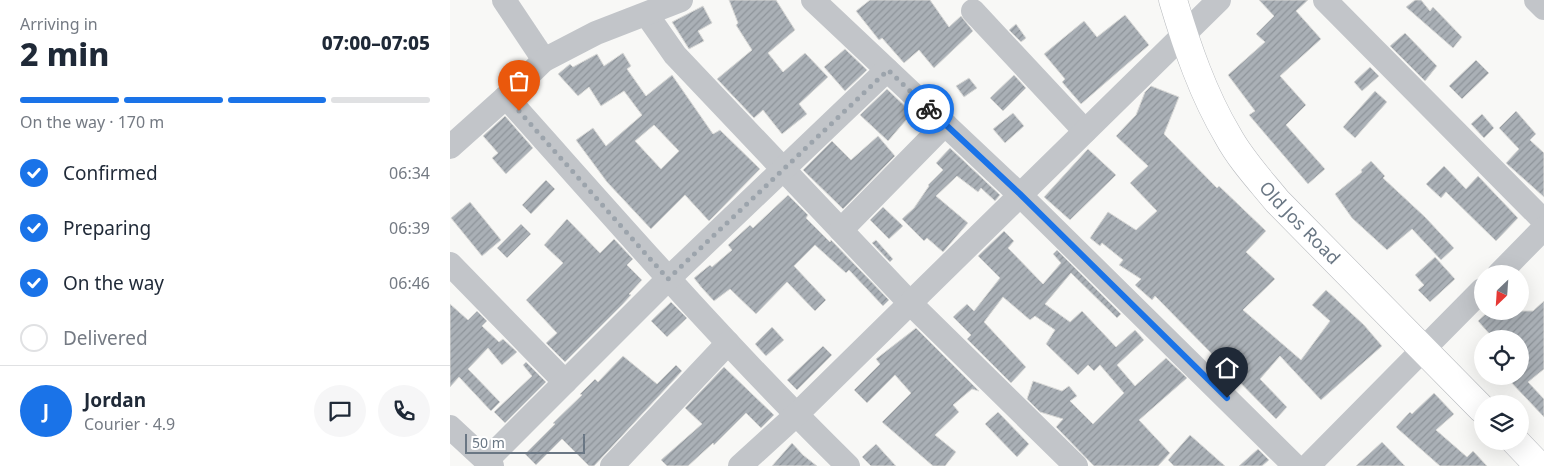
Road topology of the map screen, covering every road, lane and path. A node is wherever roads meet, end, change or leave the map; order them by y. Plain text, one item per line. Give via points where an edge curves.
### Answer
1 (504, 0) edge
2 (681, 0) edge
3 (813, 0) edge
4 (1174, 0) edge
5 (1219, 0) edge
6 (1325, 0) edge
7 (1536, 0) edge
8 (1544, 8) edge
9 (973, 11) dead end
10 (647, 15) junction
11 (1184, 36) junction
12 (544, 60) junction
13 (888, 70) junction
14 (506, 97) junction
15 (944, 124) junction
16 (1085, 131) junction
17 (450, 146) edge
18 (783, 168) junction
19 (1020, 194) junction
20 (1544, 221) edge
21 (1544, 228) edge
22 (841, 230) junction
23 (450, 264) edge
24 (1507, 265) edge
25 (668, 279) junction
26 (1474, 298) edge
27 (910, 303) junction
28 (728, 343) junction
29 (1424, 349) junction
30 (565, 382) junction
31 (1474, 401) edge
32 (796, 415) junction
33 (450, 427) edge
34 (1524, 450) edge
35 (489, 463) edge
36 (612, 466) edge
37 (740, 466) edge
38 (848, 466) edge
39 (1076, 466) edge
40 (1295, 466) edge
41 (1308, 466) edge
42 (1539, 466) edge

1 - 12 street
2 - 10 street
3 - 13 street
4 - 11 main road, Old Jos Road
5 - 11 street
6 - 20 street
7 - 8 street
9 - 16 street
10 - 12 street via 596,33
10 - 18 street via 675,55
11 - 16 street
11 - 29 main road, Old Jos Road via 1205,92 1228,137 1255,175
12 - 14 street
13 - 15 street
13 - 18 street
14 - 17 street
14 - 25 street
15 - 19 street
15 - 22 street
16 - 19 street
18 - 22 street
18 - 25 street
19 - 27 street
19 - 40 street
21 - 24 street
22 - 27 street
23 - 30 street
25 - 28 street
25 - 30 street
26 - 29 street
27 - 32 street
27 - 39 street
28 - 32 street
28 - 36 street
29 - 31 main road, Old Jos Road
29 - 41 street
30 - 35 street
32 - 37 street
32 - 38 street
33 - 35 street
34 - 42 main road

